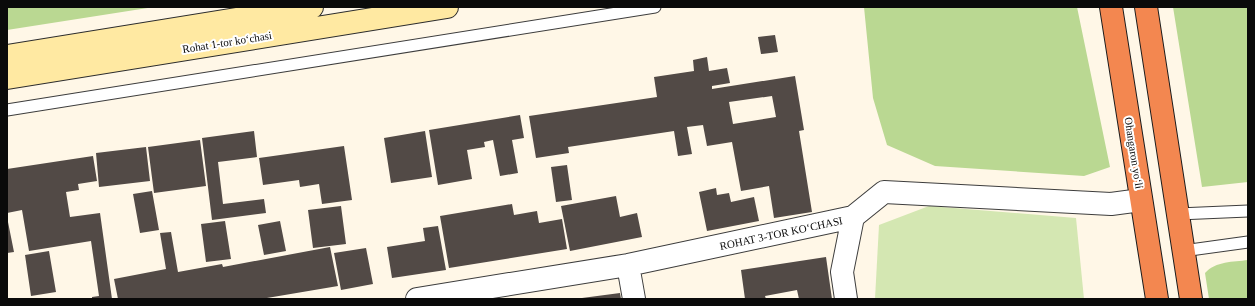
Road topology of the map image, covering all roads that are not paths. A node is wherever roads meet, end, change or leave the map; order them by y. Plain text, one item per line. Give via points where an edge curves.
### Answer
1 (447, 7) edge
2 (654, 7) edge
3 (1111, 7) edge
4 (1146, 7) edge
5 (302, 8) edge
6 (252, 12) edge
7 (7, 56) edge
8 (7, 78) edge
9 (7, 110) edge
10 (1141, 200) junction
11 (1248, 211) edge
12 (1178, 214) junction
13 (853, 217) junction
14 (1248, 242) edge
15 (1183, 251) junction
16 (628, 265) junction
17 (417, 299) edge
18 (634, 299) edge
19 (846, 299) edge
20 (1157, 299) edge
21 (1191, 299) edge

1 - 8 street, Rohat 1-tor koʻchasi
2 - 9 lane
3 - 10 highway, Ohangaron yoʻli
4 - 12 highway
5 - 6 street, Rohat 1-tor koʻchasi
6 - 7 street, Rohat 1-tor koʻchasi
10 - 13 street, ROHAT 3-TOR KO‘CHASI via 1111,204 884,192
10 - 20 highway, Ohangaron yoʻli
11 - 12 lane
12 - 15 highway
13 - 16 street, ROHAT 3-TOR KO‘CHASI
13 - 19 street via 842,272
14 - 15 lane
15 - 21 highway
16 - 17 street, ROHAT 3-TOR KO‘CHASI
16 - 18 street

